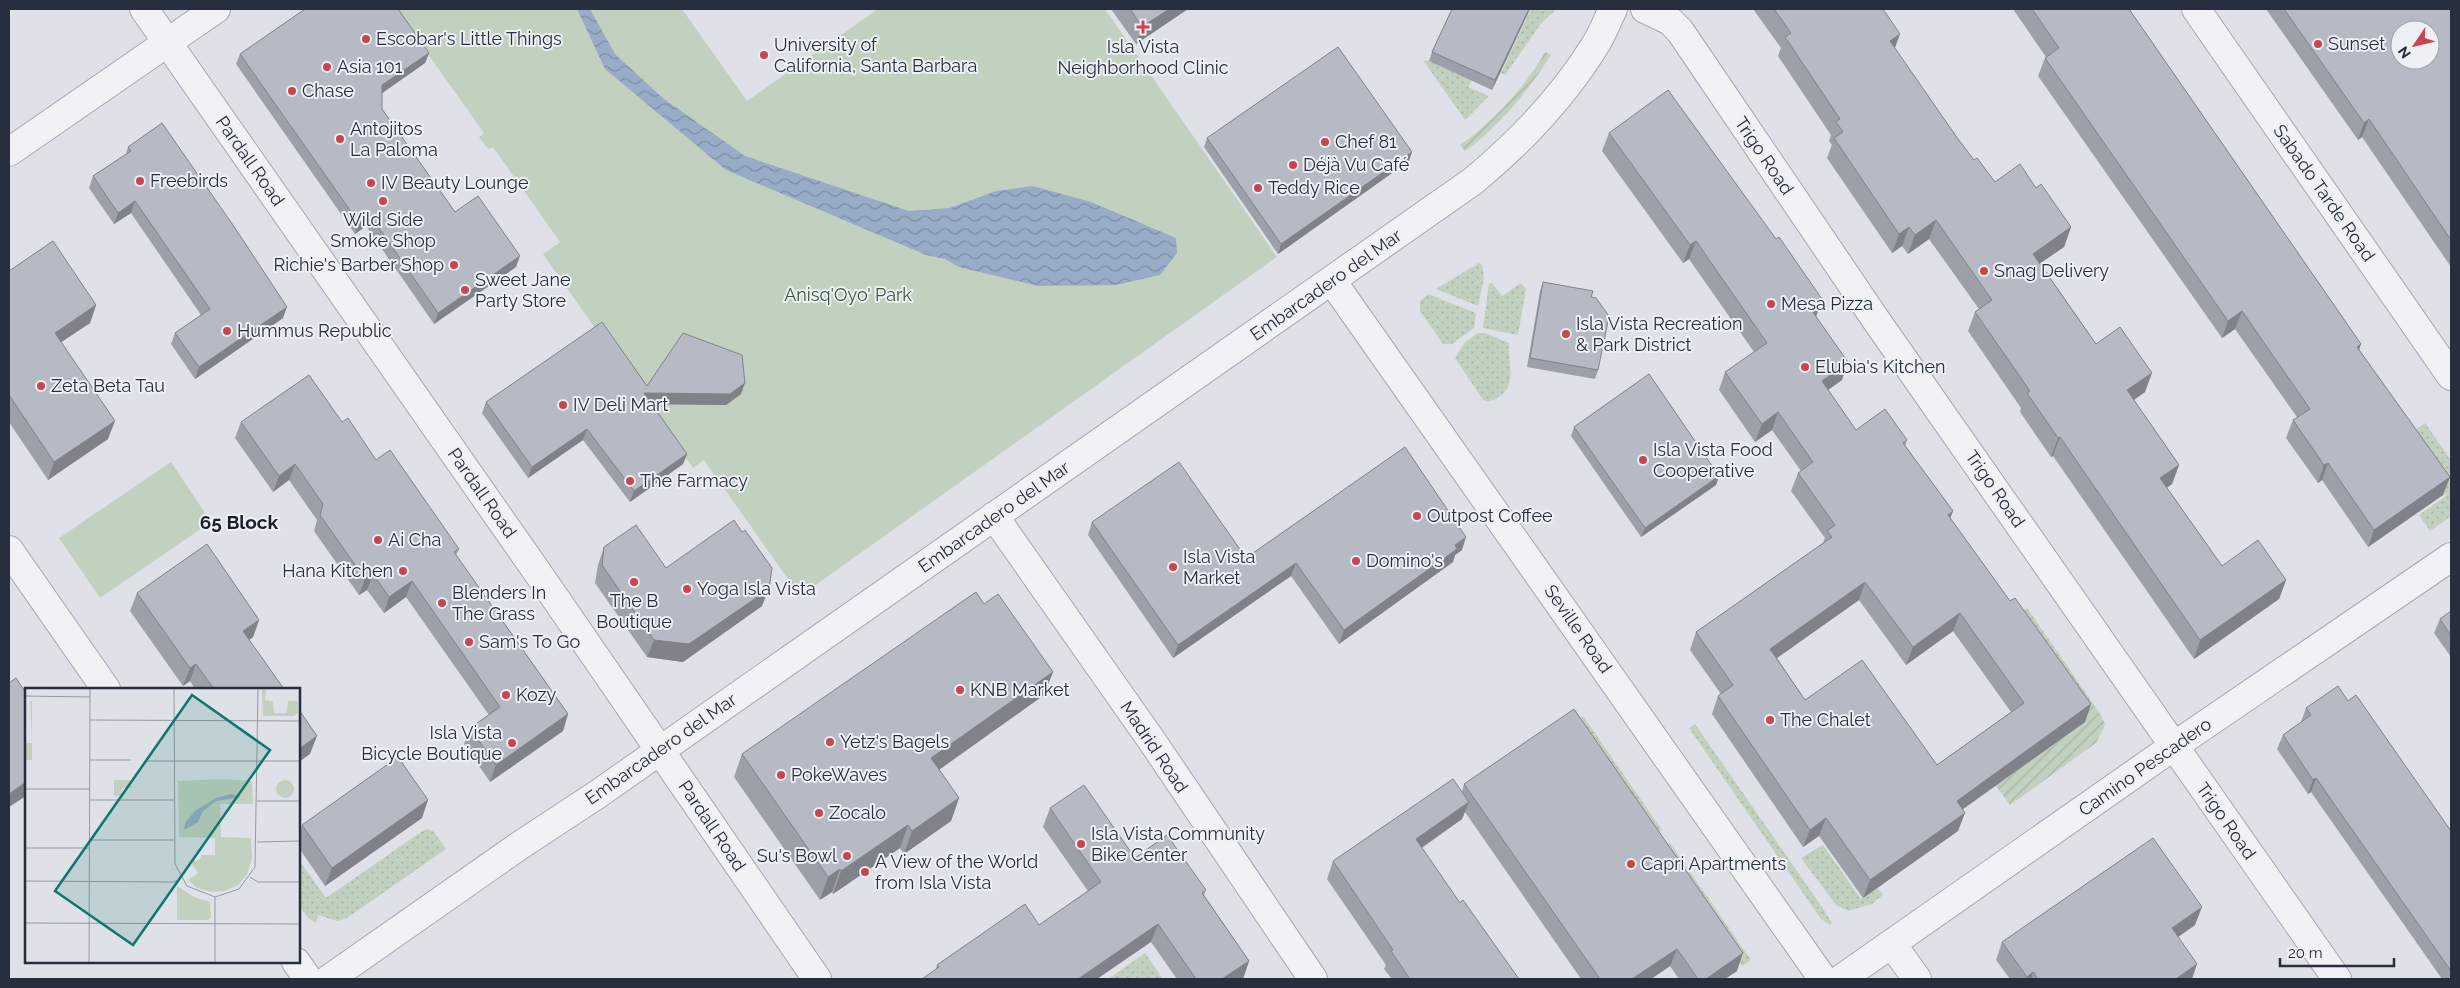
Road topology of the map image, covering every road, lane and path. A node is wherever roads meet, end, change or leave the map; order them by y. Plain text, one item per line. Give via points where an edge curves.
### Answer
1 (144, 9) edge
2 (216, 9) edge
3 (1613, 9) edge
4 (1645, 9) edge
5 (2196, 9) edge
6 (167, 43) junction
7 (9, 152) edge
8 (1332, 281) junction
9 (2451, 376) edge
10 (994, 516) junction
11 (9, 550) edge
12 (2451, 557) edge
13 (105, 688) edge
14 (2174, 746) junction
15 (660, 750) junction
16 (1892, 944) junction
17 (297, 963) edge
18 (308, 979) edge
19 (329, 979) edge
20 (818, 979) edge
21 (1313, 979) edge
22 (1822, 979) edge
23 (1841, 979) edge
24 (1917, 979) edge
25 (2337, 979) edge

1 - 6 street, Pardall Road
2 - 6 street
3 - 8 street, Embarcadero del Mar via 1595,46 1530,130 1473,181
4 - 14 street, Trigo Road via 1670,20 1680,32 1876,320
5 - 9 street, Sabado Tarde Road
6 - 7 street
6 - 15 street, Pardall Road
8 - 10 street, Embarcadero del Mar
8 - 22 street, Seville Road
10 - 15 street, Embarcadero del Mar
10 - 21 street, Madrid Road
11 - 13 street
12 - 14 street, Camino Pescadero
14 - 16 street, Camino Pescadero
14 - 25 street, Trigo Road
15 - 19 street, Embarcadero del Mar
15 - 20 street, Pardall Road
16 - 23 street, Camino Pescadero
16 - 24 street
17 - 18 street

